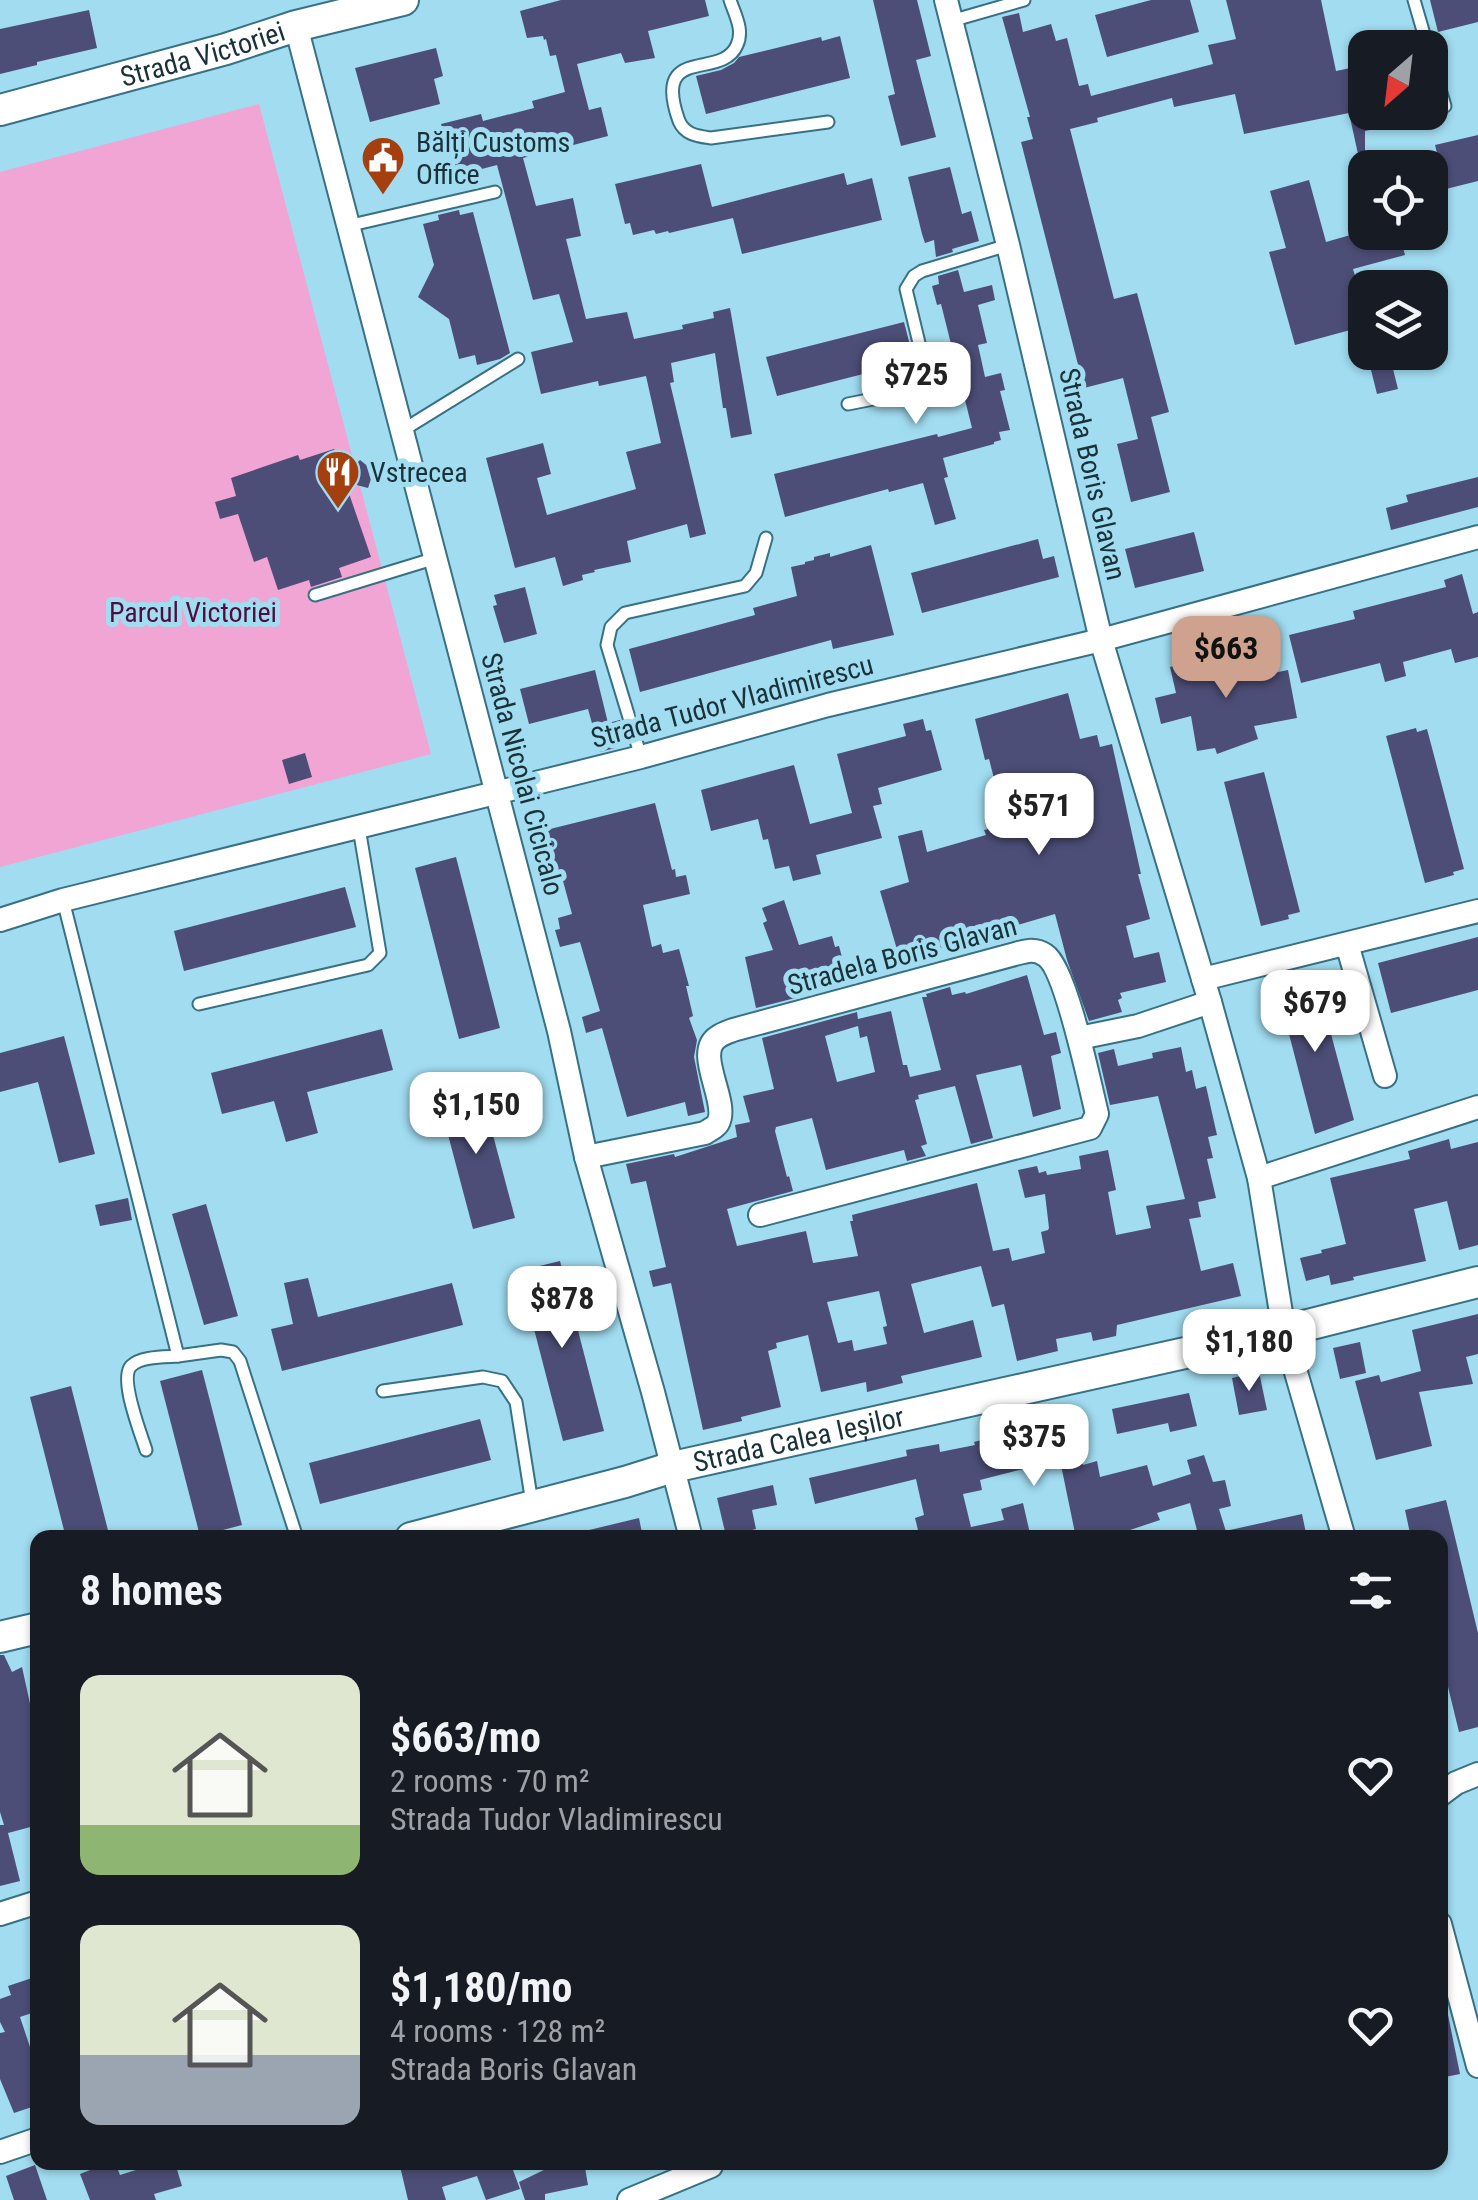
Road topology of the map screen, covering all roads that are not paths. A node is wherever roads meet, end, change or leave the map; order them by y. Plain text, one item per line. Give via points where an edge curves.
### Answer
1 (403, 0) edge
2 (730, 0) edge
3 (1024, 0) edge
4 (1414, 0) edge
5 (948, 10) edge
6 (296, 26) junction
7 (1423, 30) edge
8 (0, 110) edge
9 (828, 122) dead end
10 (495, 192) dead end
11 (347, 226) junction
12 (1008, 245) junction
13 (518, 359) dead end
14 (848, 404) dead end
15 (403, 430) junction
16 (766, 538) dead end
17 (1478, 538) edge
18 (436, 558) junction
19 (315, 595) dead end
20 (1100, 640) junction
21 (641, 757) junction
22 (496, 792) junction
23 (359, 828) junction
24 (64, 900) junction
25 (1478, 911) edge
26 (0, 920) edge
27 (1347, 944) junction
28 (1203, 979) junction
29 (1210, 1002) junction
30 (199, 1004) dead end
31 (1079, 1038) junction
32 (1385, 1076) dead end
33 (1478, 1107) edge
34 (586, 1157) junction
35 (1259, 1178) junction
36 (760, 1216) dead end
37 (1478, 1282) edge
38 (1284, 1331) junction
39 (178, 1356) junction
40 (383, 1391) dead end
41 (146, 1450) dead end
42 (673, 1467) junction
43 (532, 1507) junction
44 (294, 1530) edge
45 (442, 1530) edge
46 (689, 1530) edge
47 (1342, 1530) edge
48 (30, 1630) edge
49 (0, 1637) edge
50 (1478, 1774) edge
51 (1448, 1790) edge
52 (30, 1905) edge
53 (0, 1914) edge
54 (1448, 1954) edge
55 (1478, 2066) edge
56 (30, 2142) edge
57 (0, 2152) edge
58 (701, 2170) edge
59 (629, 2200) edge

1 - 6 street, Strada Victoriei
2 - 9 lane via 740,30 736,48 676,77 680,126 711,138
3 - 5 lane
4 - 7 lane
5 - 12 street, Strada Boris Glavan
6 - 8 street, Strada Victoriei
6 - 11 street, Strada Nicolai Cicicalo
10 - 11 lane
11 - 15 street, Strada Nicolai Cicicalo
12 - 14 lane via 914,276 906,289 926,372 922,382 914,391
12 - 20 street, Strada Boris Glavan
13 - 15 lane
15 - 18 street, Strada Nicolai Cicicalo
16 - 21 lane via 745,586 625,613 611,627 607,645
17 - 20 street, Strada Tudor Vladimirescu
18 - 19 lane
18 - 22 street, Strada Nicolai Cicicalo
20 - 21 street, Strada Tudor Vladimirescu
20 - 28 street, Strada Boris Glavan
21 - 22 street, Strada Tudor Vladimirescu
22 - 23 street, Strada Tudor Vladimirescu
22 - 34 street, Strada Nicolai Cicicalo
23 - 24 street, Strada Tudor Vladimirescu
23 - 30 lane via 380,953 368,965
24 - 26 street, Strada Tudor Vladimirescu
24 - 39 lane
25 - 27 street
27 - 28 street
27 - 32 street
28 - 29 street, Strada Boris Glavan
29 - 31 street
29 - 35 street, Strada Boris Glavan
31 - 34 street, Stradela Boris Glavan via 1051,959 1033,950 1014,954 715,1038 709,1056 720,1111 715,1127
31 - 36 street, Stradela Boris Glavan via 1098,1114 1090,1128
33 - 35 street
34 - 42 street, Strada Nicolai Cicicalo
35 - 38 street, Strada Boris Glavan
37 - 38 street, Strada Calea Ieșilor
38 - 42 street, Strada Calea Ieșilor
38 - 47 street, Strada Boris Glavan
39 - 41 lane via 145,1360 129,1370 126,1383
39 - 44 lane via 222,1350 240,1361
40 - 43 lane via 483,1377 502,1381 516,1402
42 - 43 street, Strada Calea Ieșilor
42 - 46 street, Strada Nicolai Cicicalo
43 - 45 street, Strada Calea Ieșilor
48 - 49 street
50 - 51 street
52 - 53 street
54 - 55 street
56 - 57 street
58 - 59 street

